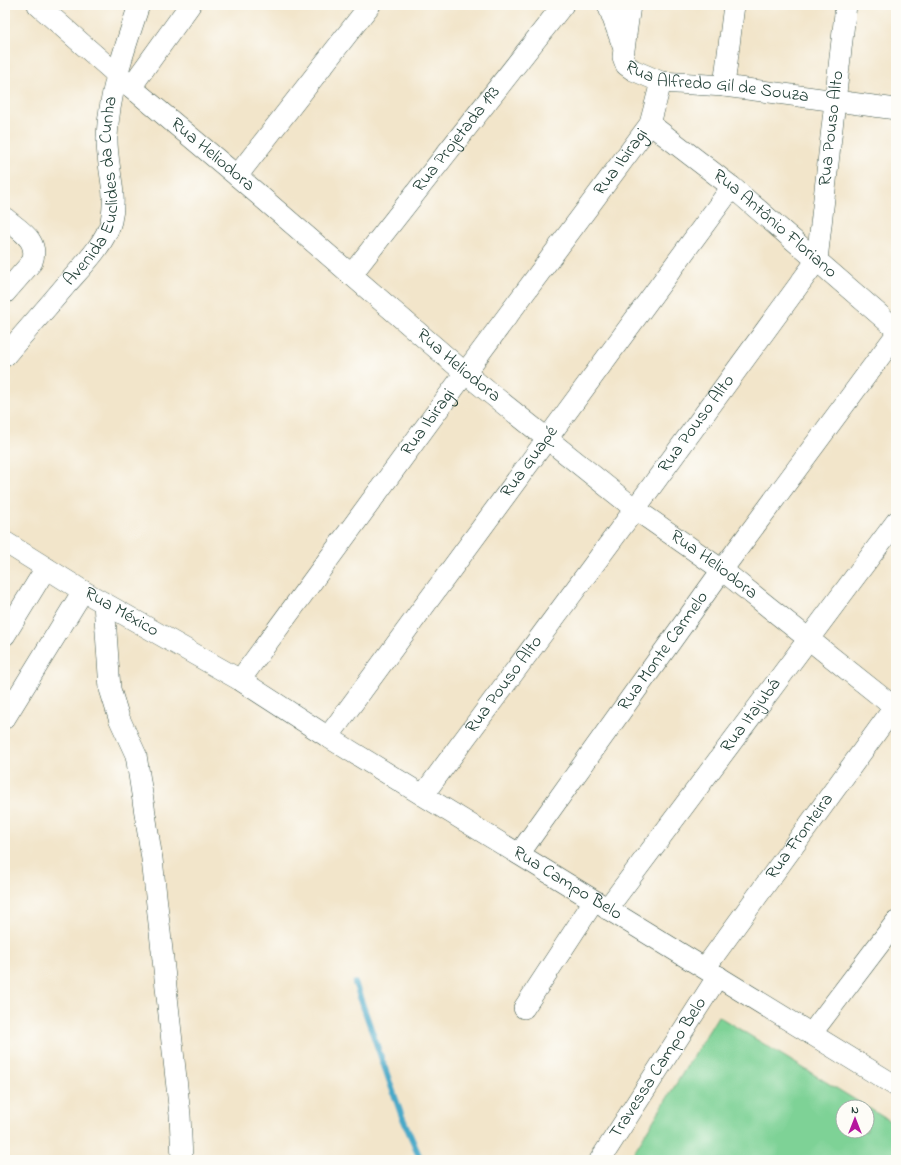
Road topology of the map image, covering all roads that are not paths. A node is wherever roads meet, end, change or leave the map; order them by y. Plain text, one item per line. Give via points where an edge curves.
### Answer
1 (38, 5) edge
2 (139, 5) edge
3 (190, 5) edge
4 (370, 5) edge
5 (563, 5) edge
6 (608, 5) edge
7 (630, 5) edge
8 (734, 5) edge
9 (846, 5) edge
10 (624, 50) junction
11 (124, 81) junction
12 (661, 82) junction
13 (724, 86) junction
14 (836, 100) junction
15 (896, 109) edge
16 (650, 124) junction
17 (237, 176) junction
18 (732, 188) junction
19 (5, 218) edge
20 (817, 260) junction
21 (351, 275) junction
22 (5, 293) edge
23 (896, 329) edge
24 (896, 335) edge
25 (5, 356) edge
26 (465, 373) junction
27 (547, 440) junction
28 (635, 509) junction
29 (896, 522) edge
30 (5, 542) edge
31 (46, 568) junction
32 (722, 570) junction
33 (83, 591) junction
34 (104, 603) junction
35 (5, 635) edge
36 (808, 639) junction
37 (240, 680) junction
38 (895, 706) edge
39 (5, 718) edge
40 (328, 737) junction
41 (423, 795) junction
42 (519, 854) junction
43 (601, 905) junction
44 (896, 922) edge
45 (711, 972) junction
46 (524, 1008) dead end
47 (811, 1034) junction
48 (896, 1086) edge
49 (182, 1160) edge
50 (600, 1160) edge

1 - 11 street, Rua Heliodora
2 - 11 street, Avenida Euclides da Cunha
3 - 11 street
4 - 17 street
5 - 21 street, Rua Projetada 193
6 - 10 street
7 - 10 street
8 - 13 street
9 - 14 street, Rua Pouso Alto
10 - 12 street, Rua Alfredo Gil de Souza via 626,65
11 - 17 street, Rua Heliodora
11 - 25 street, Avenida Euclides da Cunha via 110,111 107,138 114,198 111,222 100,245
12 - 13 street, Rua Alfredo Gil de Souza
12 - 16 street, Rua Ibiragi
13 - 14 street, Rua Alfredo Gil de Souza
14 - 15 street, Rua Alfredo Gil de Souza
14 - 20 street, Rua Pouso Alto
16 - 18 street, Rua Antônio Floriano
16 - 26 street, Rua Ibiragi
17 - 21 street, Rua Heliodora
18 - 20 street, Rua Antônio Floriano
18 - 27 street, Rua Guapé
19 - 22 street via 32,241 34,249 32,262
20 - 23 street, Rua Antônio Floriano
20 - 28 street, Rua Pouso Alto
21 - 26 street, Rua Heliodora
24 - 32 street, Rua Monte Carmelo
26 - 27 street, Rua Heliodora
26 - 37 street, Rua Ibiragi
27 - 28 street, Rua Heliodora
27 - 40 street, Rua Guapé
28 - 32 street, Rua Heliodora
28 - 41 street, Rua Pouso Alto
29 - 36 street, Rua Itajubá
30 - 31 street, Rua México
31 - 33 street, Rua México
31 - 35 street
32 - 36 street, Rua Heliodora
32 - 42 street, Rua Monte Carmelo
33 - 34 street, Rua México
33 - 39 street
34 - 37 street, Rua México
34 - 49 street via 110,690 119,718 136,755 151,852 180,1115
36 - 38 street, Rua Heliodora
36 - 43 street, Rua Itajubá
37 - 40 street, Rua Campo Belo
38 - 45 street, Rua Fronteira
40 - 41 street, Rua Campo Belo
41 - 42 street, Rua Campo Belo
42 - 43 street, Rua Campo Belo
43 - 45 street, Rua Campo Belo
43 - 46 street, Rua Itajubá
44 - 47 street
45 - 47 street, Rua Campo Belo
45 - 50 street, Travessa Campo Belo
47 - 48 street, Rua Campo Belo

